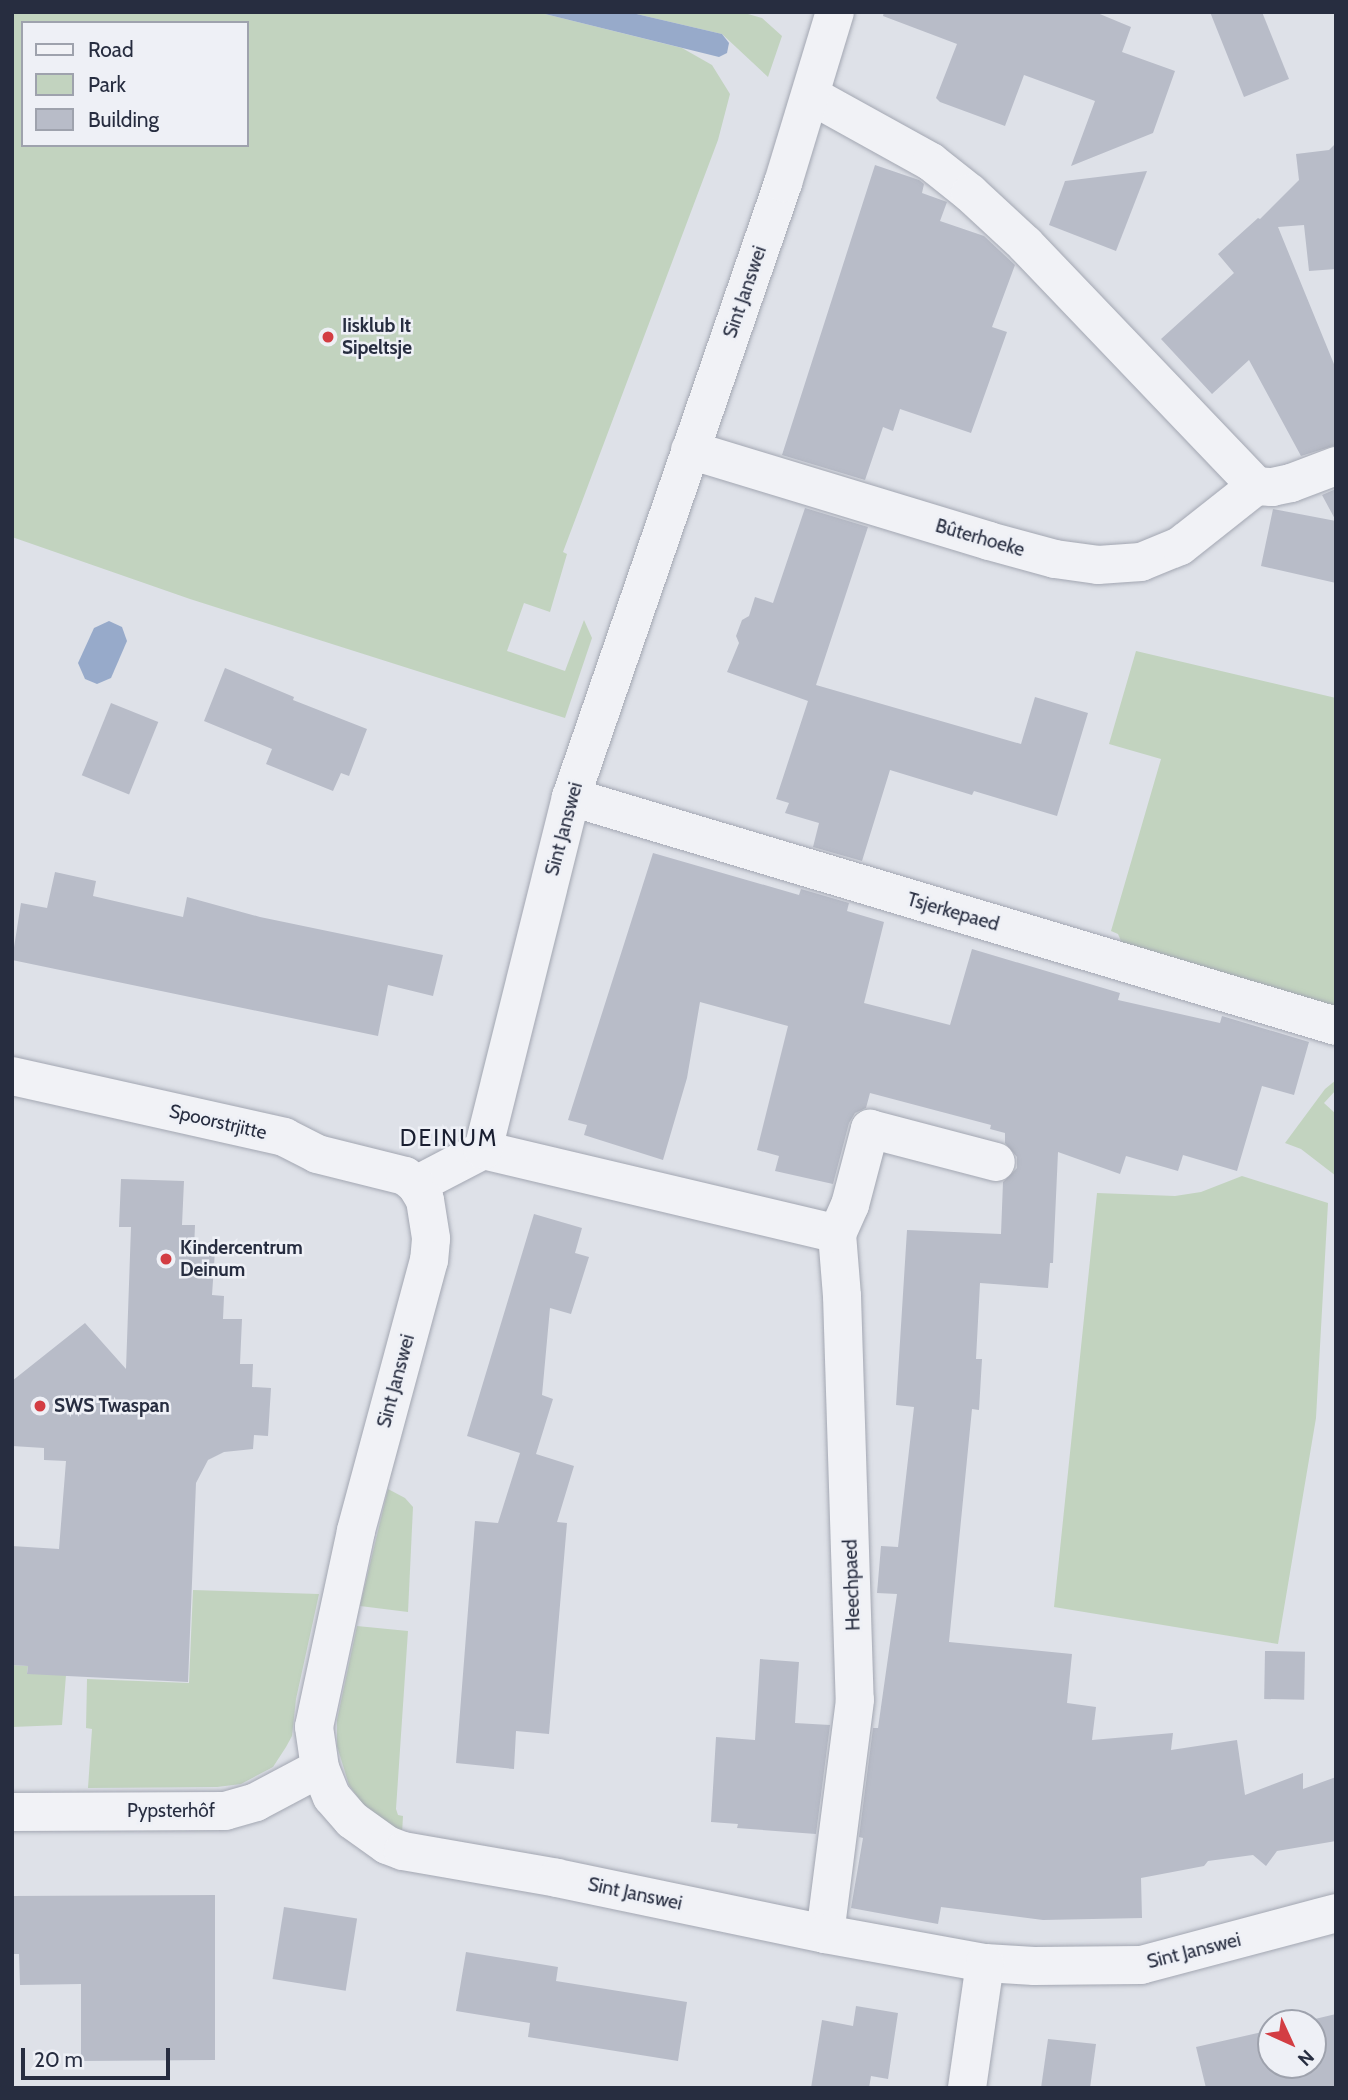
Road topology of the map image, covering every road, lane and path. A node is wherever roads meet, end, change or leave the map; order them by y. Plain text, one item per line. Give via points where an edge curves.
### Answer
1 (835, 12) edge
2 (812, 96) junction
3 (690, 450) junction
4 (1336, 466) edge
5 (1256, 486) junction
6 (571, 797) junction
7 (1336, 1026) edge
8 (12, 1076) edge
9 (483, 1150) junction
10 (996, 1162) dead end
11 (416, 1185) junction
12 (837, 1234) junction
13 (320, 1769) junction
14 (12, 1812) edge
15 (1336, 1913) edge
16 (825, 1934) junction
17 (985, 1963) junction
18 (967, 2088) edge

1 - 2 street, Sint Janswei
2 - 3 street, Sint Janswei
2 - 5 street via 931,162 970,193 1025,244
3 - 5 street, Bûterhoeke via 989,541 1098,565 1141,562 1180,546
3 - 6 street, Sint Janswei
4 - 5 street via 1291,483
6 - 7 street, Tsjerkepaed
6 - 9 street, Sint Janswei
8 - 11 street, Spoorstrjitte via 284,1137 317,1154 405,1176
9 - 11 street
9 - 12 street
10 - 12 street, Heechpaed via 870,1129 850,1205
11 - 13 street, Sint Janswei via 425,1200 429,1222 429,1260 356,1531 314,1727
12 - 16 street, Heechpaed via 855,1700
13 - 14 street, Pypsterhôf via 256,1802 225,1811
13 - 16 street, Sint Janswei via 332,1797 352,1820 403,1851
15 - 17 street, Sint Janswei via 1141,1965
16 - 17 street, Sint Janswei
17 - 18 street

